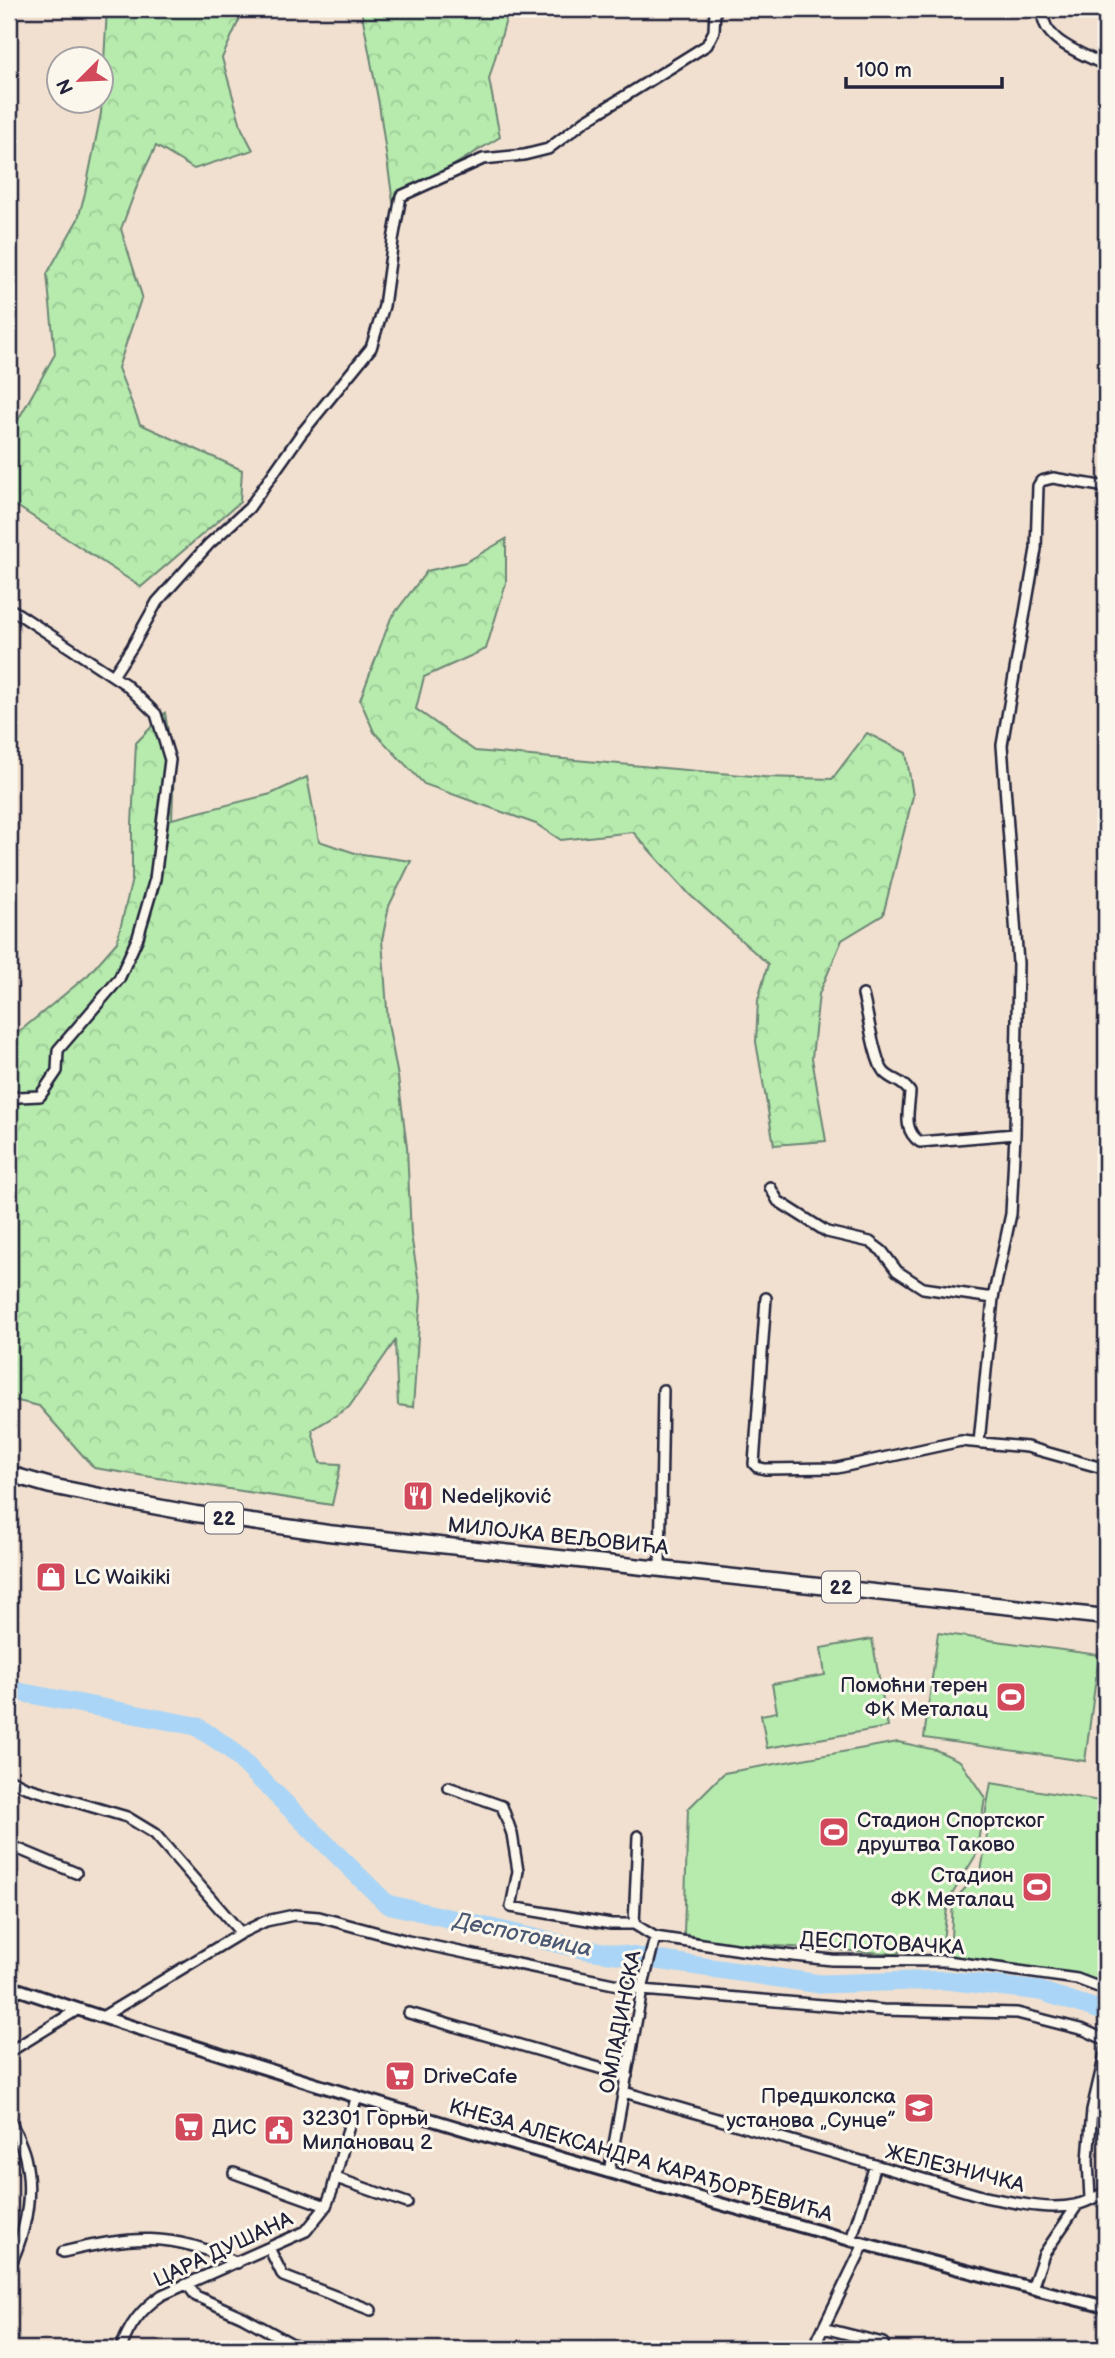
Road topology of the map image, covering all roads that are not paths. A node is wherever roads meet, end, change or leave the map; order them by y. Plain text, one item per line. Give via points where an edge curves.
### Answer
1 (715, 9) edge
2 (1043, 9) edge
3 (1106, 66) edge
4 (1106, 487) edge
5 (13, 611) dead end
6 (113, 676) junction
7 (863, 995) dead end
8 (9, 1101) edge
9 (1015, 1134) junction
10 (770, 1187) dead end
11 (766, 1298) dead end
12 (993, 1298) junction
13 (663, 1390) dead end
14 (979, 1443) junction
15 (1106, 1469) edge
16 (9, 1474) edge
17 (660, 1568) junction
18 (1106, 1617) edge
19 (9, 1779) edge
20 (448, 1787) dead end
21 (638, 1836) dead end
22 (9, 1845) edge
23 (76, 1873) dead end
24 (634, 1924) junction
25 (241, 1933) junction
26 (653, 1941) junction
27 (9, 1986) edge
28 (642, 1990) junction
29 (1106, 1990) edge
30 (77, 2010) junction
31 (409, 2013) dead end
32 (102, 2017) junction
33 (1106, 2040) edge
34 (1106, 2050) edge
35 (9, 2052) edge
36 (627, 2076) junction
37 (624, 2092) junction
38 (356, 2098) junction
39 (9, 2117) edge
40 (874, 2165) junction
41 (609, 2172) junction
42 (234, 2173) dead end
43 (336, 2178) junction
44 (1106, 2192) edge
45 (1090, 2199) junction
46 (407, 2203) dead end
47 (1077, 2204) junction
48 (326, 2206) junction
49 (851, 2240) junction
50 (864, 2244) junction
51 (269, 2248) junction
52 (63, 2252) dead end
53 (237, 2263) junction
54 (9, 2269) edge
55 (187, 2284) junction
56 (1032, 2288) junction
57 (1106, 2307) edge
58 (371, 2310) dead end
59 (823, 2328) junction
60 (883, 2343) dead end
61 (121, 2349) edge
62 (301, 2349) edge
63 (813, 2349) edge

1 - 6 street via 707,45 548,149 483,159 401,196 384,306 371,348 301,433 249,508 157,602
2 - 3 street via 1042,22 1053,37
4 - 9 street via 1053,478 1038,486 1036,549 1002,745 1018,963
5 - 6 street
6 - 8 street via 156,714 170,760 155,879 138,937 119,979 58,1050 57,1071 40,1097
7 - 9 street via 879,1063 911,1092 907,1127 912,1137 920,1142
9 - 12 street via 1011,1214
10 - 12 street via 778,1201 827,1232 870,1242 897,1271 923,1288
11 - 14 street via 757,1467 836,1468 961,1441
12 - 14 street
13 - 17 street
14 - 15 street via 1027,1447
16 - 17 main road, МИЛОЈКА ВЕЉОВИЋА / 22 via 196,1514 328,1533
17 - 18 main road, МИЛОЈКА ВЕЉОВИЋА / 22
19 - 25 street via 141,1824 155,1834
20 - 24 street, ОМЛАДИНСКА via 502,1805 518,1871 511,1907
21 - 24 street
22 - 23 street
24 - 26 street, ОМЛАДИНСКА
25 - 28 street via 294,1915 319,1917 408,1941
25 - 32 street
26 - 28 street, ОМЛАДИНСКА
26 - 29 street, ДЕСПОТОВАЧКА via 832,1960 947,1961 1077,1979
27 - 30 street, КНЕЗА АЛЕКСАНДРА КАРАЂОРЂЕВИЋА
28 - 33 street via 883,2010 1017,2013
28 - 36 street, ОМЛАДИНСКА
30 - 32 street, КНЕЗА АЛЕКСАНДРА КАРАЂОРЂЕВИЋА
30 - 35 street
31 - 36 street
32 - 38 street, КНЕЗА АЛЕКСАНДРА КАРАЂОРЂЕВИЋА
34 - 45 street via 1092,2110
36 - 37 street, ОМЛАДИНСКА
37 - 40 street, ЖЕЛЕЗНИЧКА
37 - 41 street, ОМЛАДИНСКА
38 - 41 street, КНЕЗА АЛЕКСАНДРА КАРАЂОРЂЕВИЋА
38 - 43 street, ЦАРА ДУШАНА
39 - 54 street via 25,2155 30,2185 26,2218
40 - 47 street, ЖЕЛЕЗНИЧКА via 985,2197 1024,2204
40 - 49 street
41 - 49 street, КНЕЗА АЛЕКСАНДРА КАРАЂОРЂЕВИЋА
42 - 48 street
43 - 46 street
43 - 48 street, ЦАРА ДУШАНА
44 - 45 street, ЖЕЛЕЗНИЧКА
45 - 47 street, ЖЕЛЕЗНИЧКА
47 - 56 street via 1044,2254
48 - 51 street, ЦАРА ДУШАНА via 306,2231
49 - 50 street, КНЕЗА АЛЕКСАНДРА КАРАЂОРЂЕВИЋА
50 - 56 street, КНЕЗА АЛЕКСАНДРА КАРАЂОРЂЕВИЋА
50 - 59 street
51 - 53 street, ЦАРА ДУШАНА
51 - 58 street via 283,2276
52 - 53 street via 104,2242 158,2239 191,2244
53 - 55 street, ЦАРА ДУШАНА
55 - 61 street, ЦАРА ДУШАНА via 145,2307
55 - 62 street via 195,2296
56 - 57 street, КНЕЗА АЛЕКСАНДРА КАРАЂОРЂЕВИЋА
59 - 60 street
59 - 63 street

